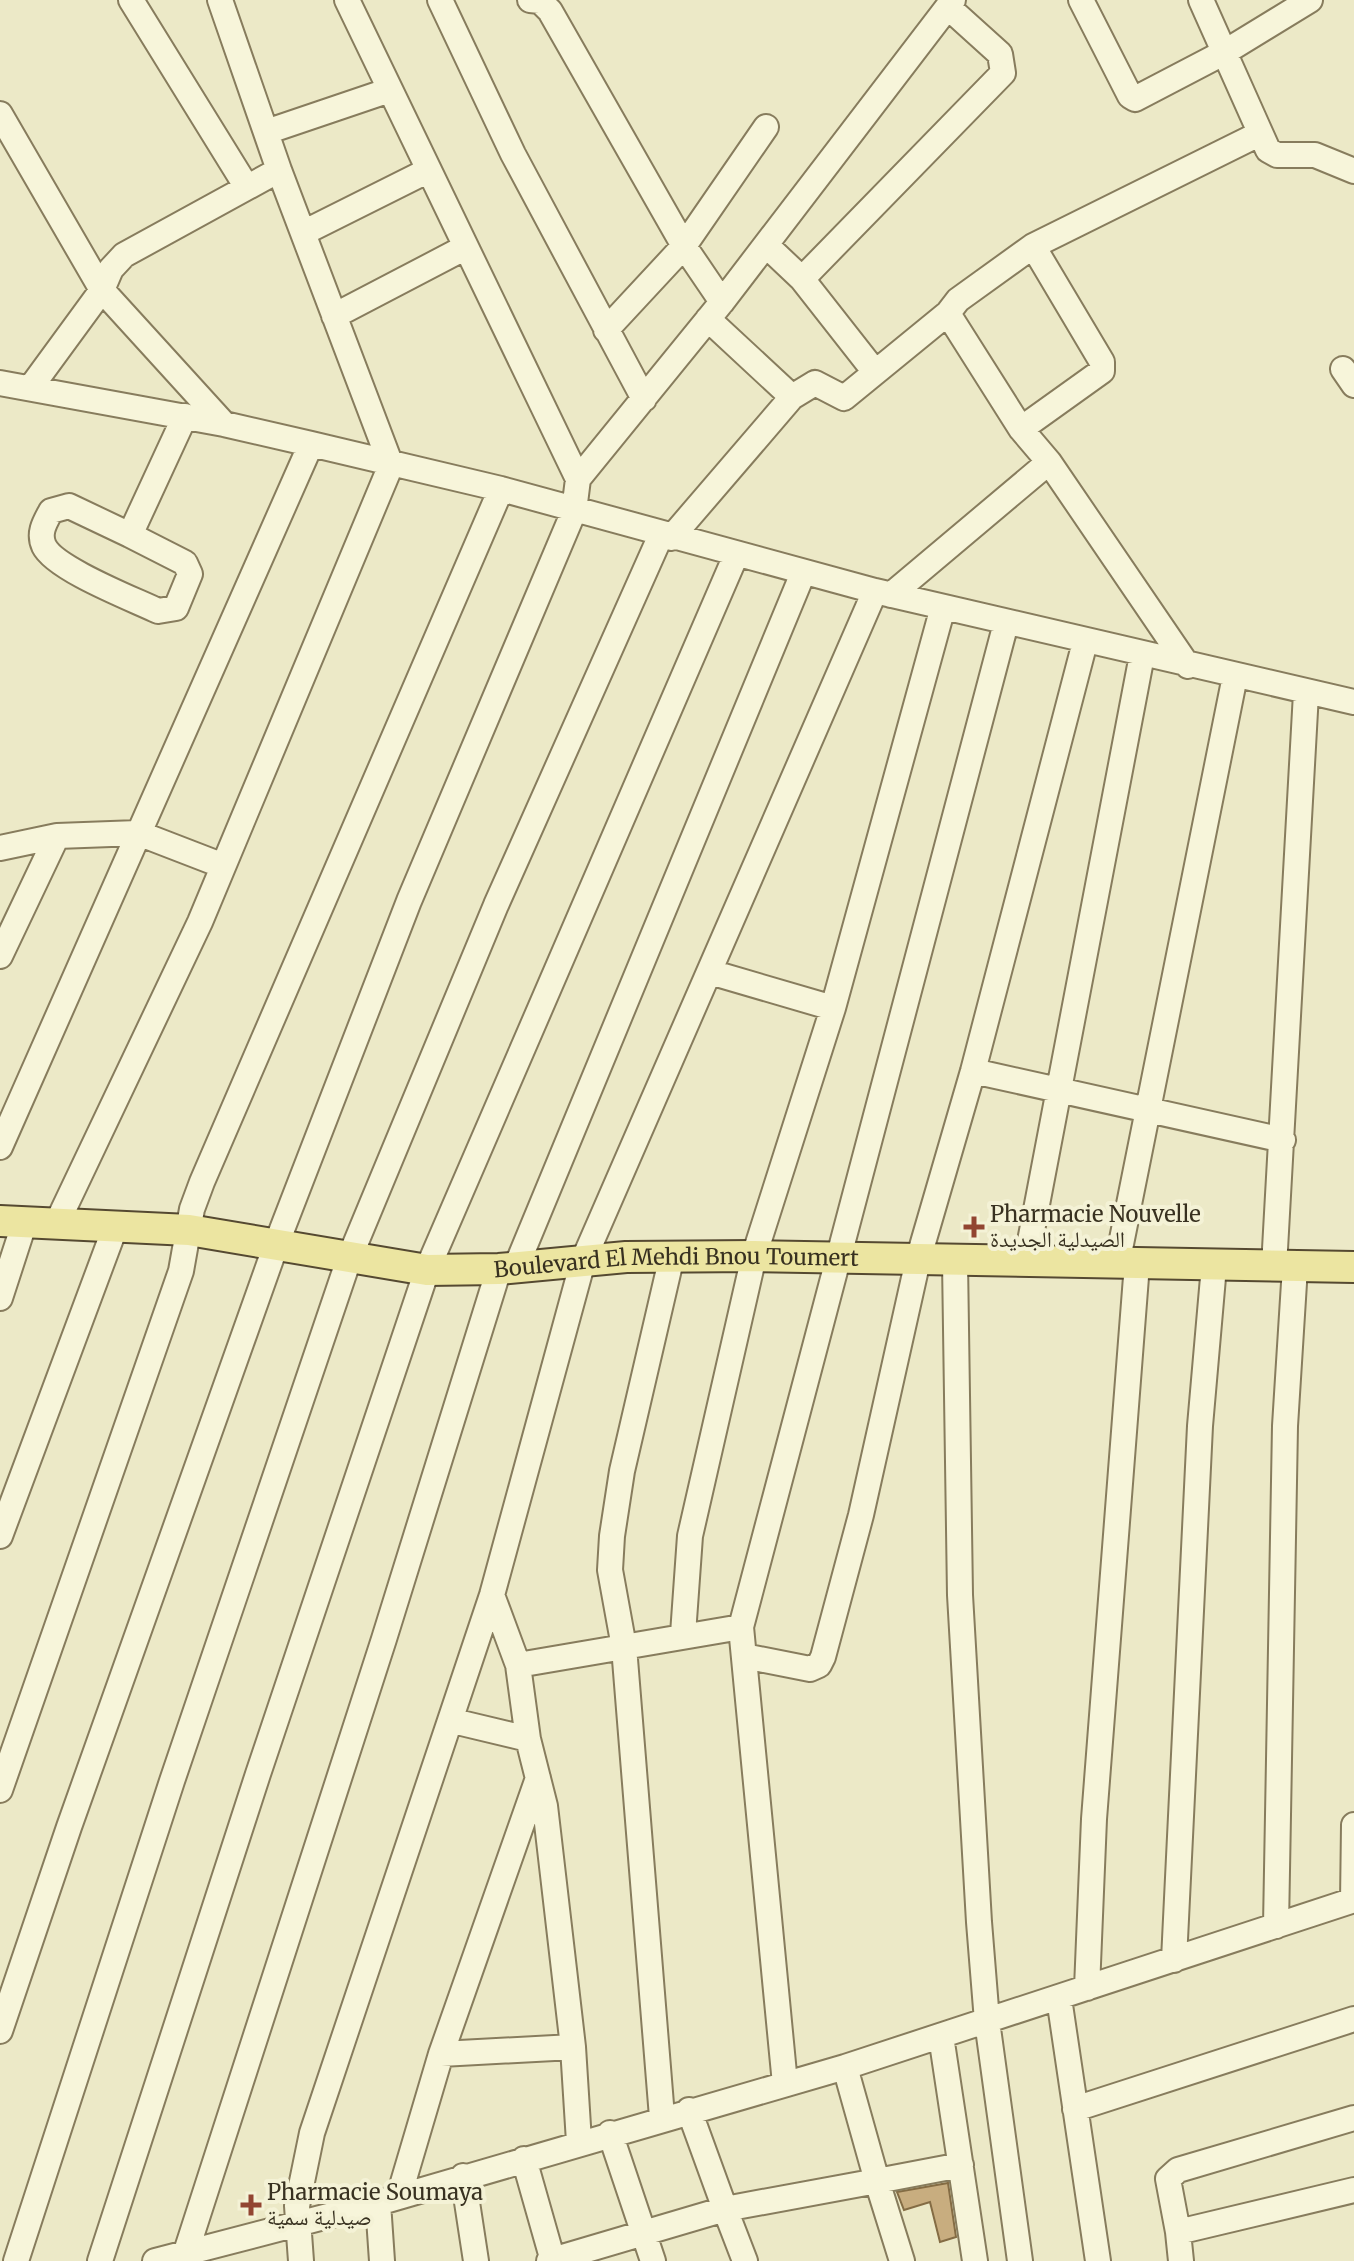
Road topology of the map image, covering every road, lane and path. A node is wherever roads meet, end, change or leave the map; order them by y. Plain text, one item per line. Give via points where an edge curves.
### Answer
1 (131, 0) edge
2 (220, 0) edge
3 (347, 0) edge
4 (440, 0) edge
5 (530, 0) edge
6 (547, 0) edge
7 (1081, 0) edge
8 (1201, 0) edge
9 (1310, 0) edge
10 (540, 1) edge
11 (950, 3) edge
12 (1225, 52) junction
13 (390, 90) junction
14 (0, 114) edge
15 (766, 127) dead end
16 (266, 132) junction
17 (1259, 134) junction
18 (279, 170) junction
19 (429, 170) junction
20 (1354, 171) edge
21 (246, 186) junction
22 (303, 233) junction
23 (766, 245) junction
24 (684, 246) junction
25 (1033, 246) junction
26 (466, 247) junction
27 (802, 279) junction
28 (102, 290) junction
29 (715, 310) junction
30 (948, 313) junction
31 (334, 316) junction
32 (606, 330) junction
33 (875, 372) junction
34 (0, 383) edge
35 (31, 387) junction
36 (792, 397) junction
37 (644, 399) junction
38 (185, 416) junction
39 (224, 424) junction
40 (1021, 429) junction
41 (311, 444) junction
42 (1049, 462) junction
43 (391, 465) junction
44 (578, 479) junction
45 (501, 489) junction
46 (574, 511) junction
47 (130, 535) junction
48 (666, 537) junction
49 (736, 555) junction
50 (803, 573) junction
51 (883, 593) junction
52 (943, 607) junction
53 (1006, 623) junction
54 (1085, 642) junction
55 (1142, 655) junction
56 (1188, 666) junction
57 (1235, 676) junction
58 (1306, 693) junction
59 (1354, 702) edge
60 (138, 833) junction
61 (57, 836) junction
62 (0, 848) edge
63 (221, 865) junction
64 (0, 956) edge
65 (710, 972) junction
66 (833, 1008) junction
67 (973, 1071) junction
68 (1057, 1089) junction
69 (1150, 1109) junction
70 (1283, 1140) junction
71 (0, 1147) edge
72 (13, 1221) edge
73 (57, 1223) junction
74 (116, 1225) junction
75 (189, 1230) junction
76 (276, 1245) junction
77 (672, 1256) junction
78 (754, 1256) junction
79 (349, 1259) junction
80 (838, 1259) junction
81 (918, 1260) junction
82 (583, 1261) junction
83 (955, 1262) junction
84 (1026, 1262) junction
85 (1127, 1264) junction
86 (1214, 1266) junction
87 (1284, 1267) junction
88 (1354, 1267) edge
89 (507, 1268) junction
90 (427, 1270) junction
91 (0, 1298) edge
92 (0, 1536) edge
93 (492, 1595) junction
94 (741, 1627) junction
95 (683, 1634) junction
96 (624, 1647) junction
97 (744, 1656) junction
98 (518, 1665) junction
99 (453, 1721) junction
100 (528, 1739) junction
101 (538, 1778) junction
102 (0, 1790) edge
103 (1354, 1825) edge
104 (1353, 1901) edge
105 (1276, 1926) junction
106 (1174, 1960) junction
107 (1087, 1988) junction
108 (1059, 1998) junction
109 (1354, 2019) edge
110 (987, 2021) junction
111 (0, 2031) edge
112 (941, 2036) junction
113 (573, 2047) junction
114 (441, 2054) junction
115 (845, 2067) junction
116 (785, 2084) junction
117 (1075, 2109) junction
118 (689, 2110) junction
119 (662, 2117) junction
120 (1354, 2118) edge
121 (610, 2133) junction
122 (579, 2142) junction
123 (524, 2159) junction
124 (961, 2165) junction
125 (463, 2176) junction
126 (877, 2181) junction
127 (1354, 2190) edge
128 (388, 2199) junction
129 (725, 2209) junction
130 (297, 2221) junction
131 (1178, 2232) junction
132 (643, 2233) junction
133 (186, 2252) junction
134 (16, 2261) edge
135 (100, 2261) edge
136 (155, 2261) edge
137 (301, 2261) edge
138 (382, 2261) edge
139 (476, 2261) edge
140 (552, 2261) edge
141 (653, 2261) edge
142 (745, 2261) edge
143 (902, 2261) edge
144 (975, 2261) edge
145 (1020, 2261) edge
146 (1098, 2261) edge
147 (1181, 2261) edge

1 - 21 street
2 - 16 street
3 - 13 street
4 - 32 street
5 - 10 street
6 - 10 street
7 - 12 street via 1135,99
8 - 12 street
9 - 12 street
10 - 24 street via 568,39
11 - 23 street
11 - 27 street via 1000,54 1003,73
12 - 17 street
13 - 16 street
13 - 19 street
14 - 28 street
15 - 24 street
16 - 18 street
17 - 20 street via 1277,155 1315,155
17 - 25 street
18 - 21 street
18 - 22 street
19 - 22 street
19 - 26 street
21 - 28 street via 124,255
22 - 31 street
23 - 27 street
23 - 29 street
24 - 29 street
24 - 32 street
25 - 30 street via 958,300
25 - 40 street via 1102,362 1102,371
26 - 31 street
26 - 44 street
27 - 33 street
28 - 35 street
28 - 39 street
29 - 36 street
29 - 37 street
30 - 33 street
30 - 40 street
31 - 43 street
32 - 37 street
33 - 36 street via 844,398 815,383
34 - 35 street
35 - 38 street
36 - 48 street
37 - 44 street
38 - 39 street
38 - 47 street
39 - 41 street
40 - 42 street
41 - 43 street
41 - 60 street
42 - 51 street
42 - 56 street
43 - 45 street
43 - 63 street
44 - 46 street
45 - 46 street
45 - 75 street via 213,1152
46 - 48 street
46 - 76 street via 409,901
47 - 47 street via 185,563 190,574 176,608 158,611 59,562 44,546 42,528 51,511 69,506
48 - 49 street
48 - 79 street via 496,905
49 - 50 street
49 - 90 street
50 - 51 street
50 - 89 street
51 - 52 street
51 - 65 street
52 - 53 street
52 - 66 street
53 - 54 street
53 - 80 street
54 - 55 street
54 - 67 street
55 - 56 street
55 - 68 street via 1097,908
56 - 57 street
57 - 58 street
57 - 69 street
58 - 59 street
58 - 70 street
60 - 61 street
60 - 63 street
60 - 71 street
61 - 62 street
61 - 64 street
63 - 73 street via 200,922
65 - 66 street
65 - 82 street
66 - 78 street
67 - 68 street
67 - 81 street
68 - 69 street
68 - 84 street
69 - 70 street
69 - 85 street
70 - 87 street
72 - 73 main road, Boulevard El Mehdi Bnou Toumert
72 - 91 street
73 - 74 main road, Boulevard El Mehdi Bnou Toumert
74 - 75 main road, Boulevard El Mehdi Bnou Toumert
74 - 92 street
75 - 76 main road, Boulevard El Mehdi Bnou Toumert
75 - 102 street via 181,1271
76 - 79 main road, Boulevard El Mehdi Bnou Toumert
76 - 111 street
77 - 78 main road, Boulevard El Mehdi Bnou Toumert
77 - 82 main road, Boulevard El Mehdi Bnou Toumert
77 - 96 street via 612,1536 610,1570
78 - 80 main road, Boulevard El Mehdi Bnou Toumert
78 - 95 street via 690,1536
79 - 90 main road, Boulevard El Mehdi Bnou Toumert
79 - 134 street
80 - 81 main road, Boulevard El Mehdi Bnou Toumert
80 - 94 street
81 - 83 main road, Boulevard El Mehdi Bnou Toumert
81 - 97 street via 823,1657 810,1669
82 - 89 main road, Boulevard El Mehdi Bnou Toumert
82 - 93 street
83 - 84 main road, Boulevard El Mehdi Bnou Toumert
83 - 110 street via 960,1595
84 - 85 main road, Boulevard El Mehdi Bnou Toumert
85 - 86 main road, Boulevard El Mehdi Bnou Toumert
85 - 107 street
86 - 87 main road, Boulevard El Mehdi Bnou Toumert
86 - 106 street via 1193,1537
87 - 88 main road, Boulevard El Mehdi Bnou Toumert
87 - 105 street
89 - 90 main road, Boulevard El Mehdi Bnou Toumert
89 - 133 street
90 - 135 street
93 - 98 street
93 - 99 street
94 - 95 street
94 - 97 street
95 - 96 street
96 - 98 street
96 - 119 street
97 - 116 street
98 - 100 street
99 - 100 street
99 - 130 street via 330,2070 304,2165
100 - 101 street
101 - 113 street
101 - 114 street
103 - 104 street
104 - 105 street
105 - 106 street
106 - 107 street
107 - 108 street
108 - 110 street
108 - 117 street
109 - 117 street
110 - 112 street
110 - 145 street
112 - 115 street
112 - 124 street
113 - 114 street
113 - 122 street
114 - 128 street
115 - 116 street
115 - 126 street
116 - 118 street
117 - 146 street
118 - 119 street
118 - 129 street
119 - 121 street
120 - 131 street via 1172,2173 1168,2179
121 - 122 street
121 - 132 street
122 - 123 street
123 - 125 street
123 - 140 street
124 - 126 street
124 - 144 street
125 - 128 street
125 - 139 street
126 - 129 street
126 - 143 street
127 - 131 street
128 - 130 street
128 - 138 street
129 - 132 street
129 - 142 street
130 - 133 street
130 - 137 street
131 - 147 street
132 - 140 street
132 - 141 street
133 - 136 street

